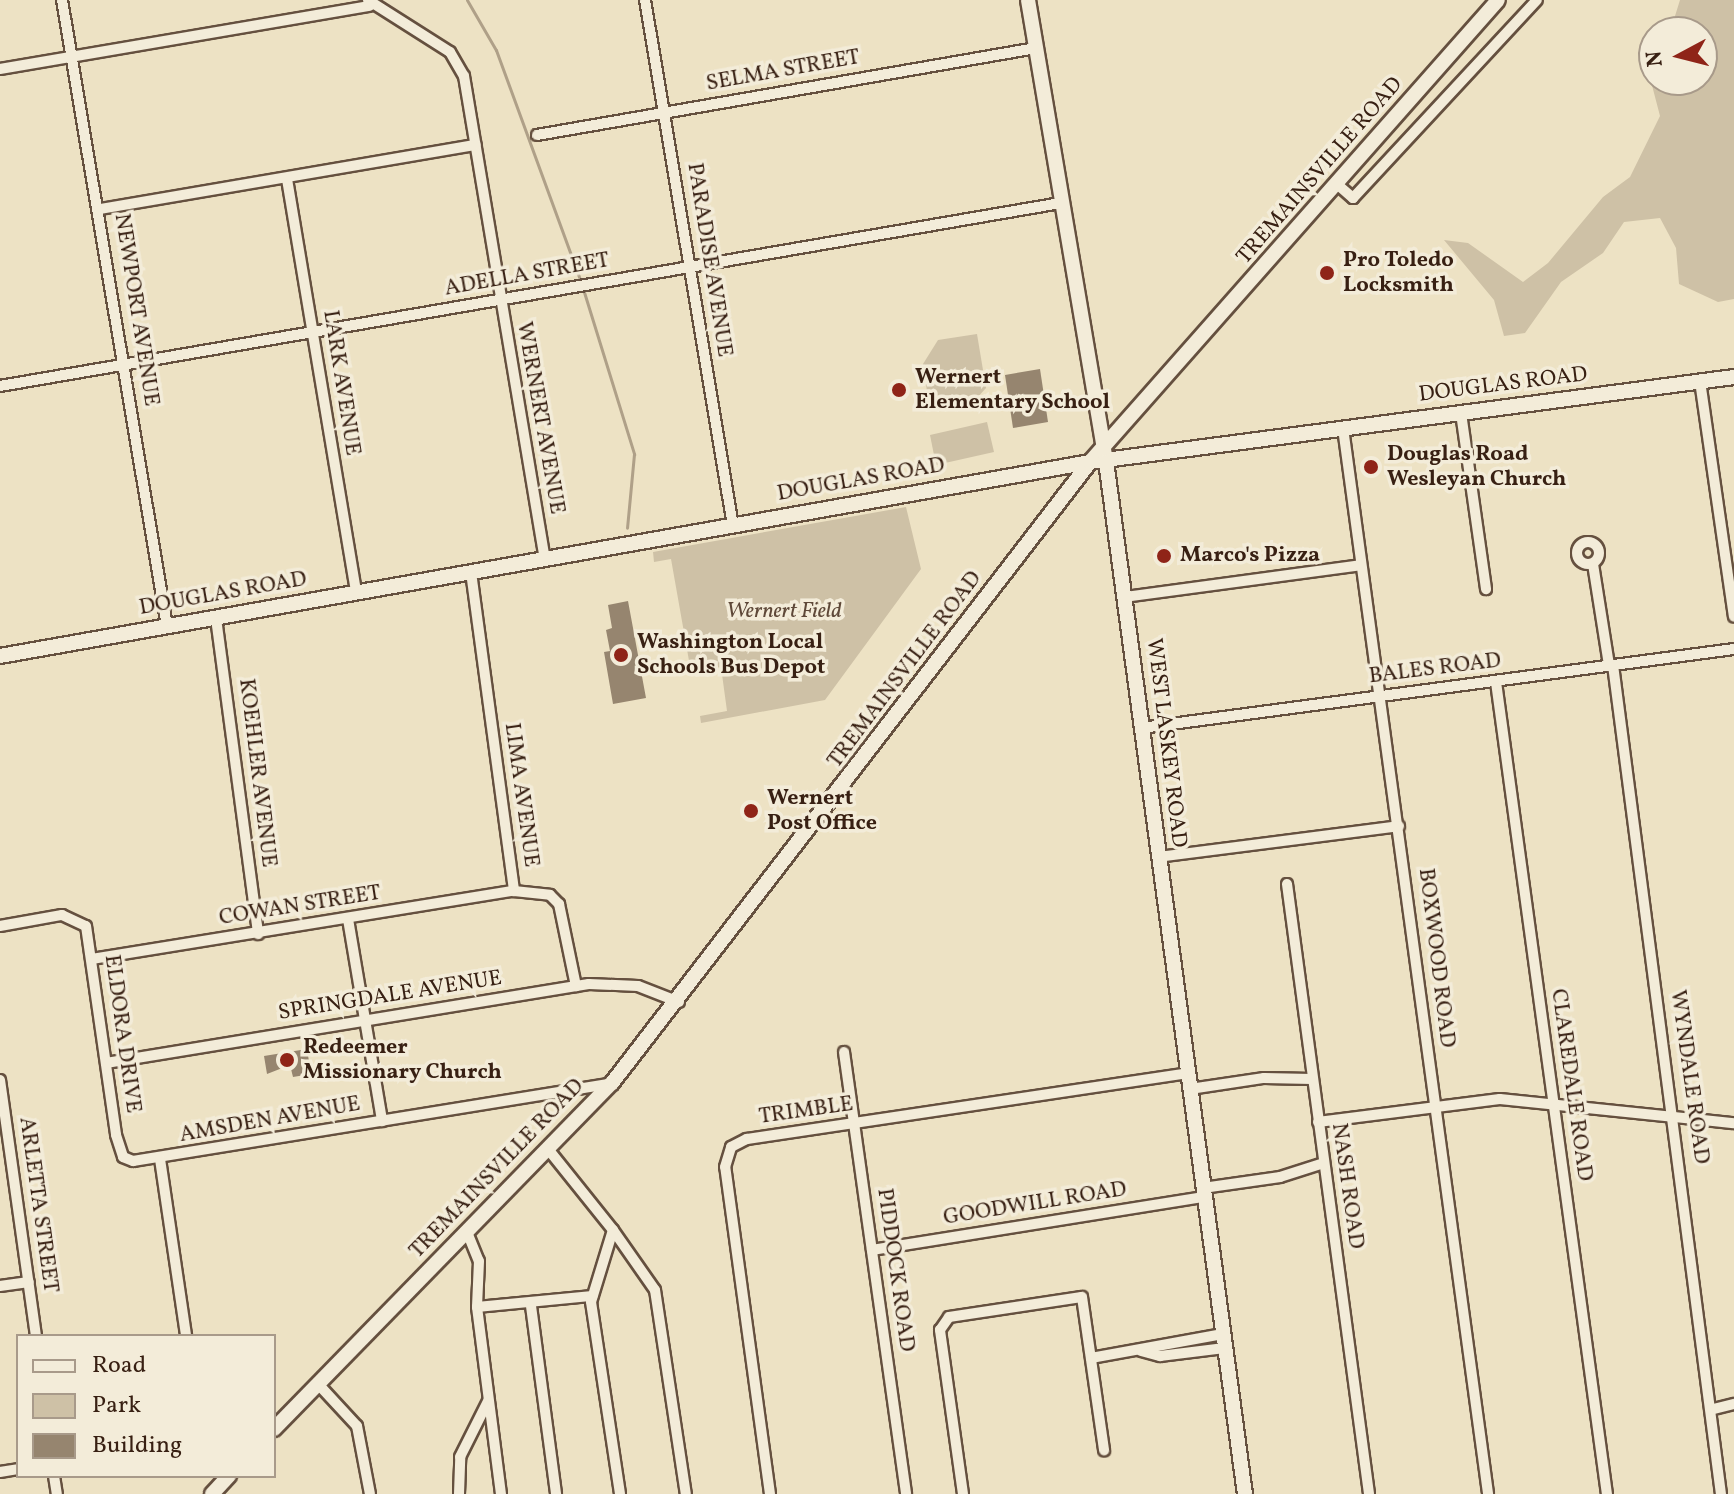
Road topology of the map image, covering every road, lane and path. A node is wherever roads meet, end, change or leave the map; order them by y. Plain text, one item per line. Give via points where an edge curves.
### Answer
1 (62, 0) edge
2 (645, 0) edge
3 (1028, 0) edge
4 (1498, 0) edge
5 (1537, 0) edge
6 (369, 3) edge
7 (1036, 48) junction
8 (73, 57) junction
9 (0, 69) edge
10 (665, 112) junction
11 (537, 135) dead end
12 (476, 145) junction
13 (287, 179) junction
14 (1338, 185) junction
15 (1061, 203) junction
16 (100, 209) junction
17 (688, 267) junction
18 (499, 300) junction
19 (313, 331) junction
20 (124, 365) junction
21 (1734, 377) edge
22 (1700, 381) junction
23 (0, 386) edge
24 (1461, 413) junction
25 (1343, 428) junction
26 (1100, 458) junction
27 (733, 526) junction
28 (545, 559) junction
29 (1593, 564) dead end
30 (1361, 565) junction
31 (471, 572) junction
32 (1486, 589) dead end
33 (356, 593) junction
34 (1125, 597) junction
35 (1734, 617) edge
36 (216, 618) junction
37 (167, 626) junction
38 (1734, 649) edge
39 (0, 656) edge
40 (1611, 665) junction
41 (1496, 682) junction
42 (1380, 696) junction
43 (1141, 728) junction
44 (1399, 826) junction
45 (1158, 857) junction
46 (1287, 884) dead end
47 (514, 891) junction
48 (348, 919) junction
49 (0, 926) edge
50 (258, 934) junction
51 (92, 959) junction
52 (576, 986) junction
53 (679, 1002) junction
54 (365, 1021) junction
55 (844, 1052) dead end
56 (106, 1063) junction
57 (1188, 1073) junction
58 (1312, 1079) junction
59 (0, 1080) edge
60 (612, 1083) junction
61 (1190, 1089) junction
62 (1554, 1103) junction
63 (1435, 1105) junction
64 (1675, 1118) junction
65 (382, 1121) junction
66 (1318, 1122) junction
67 (1734, 1123) edge
68 (855, 1125) junction
69 (548, 1149) junction
70 (123, 1157) joint
71 (160, 1159) junction
72 (1324, 1163) junction
73 (1204, 1193) junction
74 (613, 1230) junction
75 (467, 1232) junction
76 (872, 1250) junction
77 (29, 1282) junction
78 (0, 1286) edge
79 (592, 1296) junction
80 (531, 1306) junction
81 (477, 1307) junction
82 (36, 1334) edge
83 (186, 1334) edge
84 (1224, 1341) junction
85 (1091, 1358) junction
86 (319, 1385) junction
87 (488, 1401) junction
88 (1734, 1404) edge
89 (1714, 1409) junction
90 (276, 1427) edge
91 (1104, 1450) dead end
92 (227, 1478) edge
93 (212, 1494) edge
94 (370, 1494) edge
95 (459, 1494) edge
96 (501, 1494) edge
97 (556, 1494) edge
98 (620, 1494) edge
99 (686, 1494) edge
100 (770, 1494) edge
101 (906, 1494) edge
102 (963, 1494) edge
103 (1245, 1494) edge
104 (1369, 1494) edge
105 (1488, 1494) edge
106 (1607, 1494) edge
107 (1721, 1494) edge

1 - 8 street, NEWPORT AVENUE
2 - 10 street, PARADISE AVENUE
3 - 7 street, WEST LASKEY ROAD
4 - 14 street, TREMAINSVILLE ROAD
5 - 14 street via 1353,198
6 - 8 street
6 - 12 street, WERNERT AVENUE via 456,60
7 - 10 street, SELMA STREET
7 - 15 street, WEST LASKEY ROAD
8 - 9 street
8 - 16 street, NEWPORT AVENUE
10 - 11 street, SELMA STREET
10 - 17 street, PARADISE AVENUE
12 - 13 street
12 - 18 street, WERNERT AVENUE
13 - 16 street
13 - 19 street, LARK AVENUE
14 - 26 street, TREMAINSVILLE ROAD
15 - 17 street, ADELLA STREET
15 - 26 street, WEST LASKEY ROAD
16 - 20 street, NEWPORT AVENUE
17 - 18 street, ADELLA STREET
17 - 27 street, PARADISE AVENUE
18 - 19 street, ADELLA STREET
18 - 28 street, WERNERT AVENUE
19 - 20 street, ADELLA STREET
19 - 33 street, LARK AVENUE
20 - 23 street, ADELLA STREET
20 - 37 street, NEWPORT AVENUE
21 - 22 street, DOUGLAS ROAD
22 - 24 street, DOUGLAS ROAD
22 - 35 street
24 - 25 street, DOUGLAS ROAD
24 - 32 street
25 - 26 street, DOUGLAS ROAD
25 - 30 street, BOXWOOD ROAD
26 - 27 street, DOUGLAS ROAD
26 - 34 street, WEST LASKEY ROAD
26 - 53 street, TREMAINSVILLE ROAD
27 - 28 street, DOUGLAS ROAD
28 - 31 street, DOUGLAS ROAD
29 - 40 street, WYNDALE ROAD
30 - 34 street
30 - 42 street, BOXWOOD ROAD
31 - 33 street, DOUGLAS ROAD
31 - 47 street, LIMA AVENUE
33 - 36 street, DOUGLAS ROAD
34 - 43 street, WEST LASKEY ROAD
36 - 37 street, DOUGLAS ROAD
36 - 50 street, KOEHLER AVENUE
37 - 39 street, DOUGLAS ROAD
38 - 40 street, BALES ROAD
40 - 41 street, BALES ROAD
40 - 64 street, WYNDALE ROAD
41 - 42 street, BALES ROAD
41 - 62 street, CLAREDALE ROAD
42 - 43 street, BALES ROAD
42 - 44 street, BOXWOOD ROAD
43 - 45 street, WEST LASKEY ROAD
44 - 45 street
44 - 63 street, BOXWOOD ROAD
45 - 57 street, WEST LASKEY ROAD
46 - 58 street, NASH ROAD
47 - 48 street, COWAN STREET
47 - 52 street, LIMA AVENUE via 550,895 559,904
48 - 50 street, COWAN STREET
48 - 54 street
49 - 51 street, ELDORA DRIVE via 50,916 79,919 88,931
50 - 51 street, COWAN STREET
51 - 56 street, ELDORA DRIVE
52 - 53 street, SPRINGDALE AVENUE via 638,986
52 - 54 street, SPRINGDALE AVENUE
53 - 60 street, TREMAINSVILLE ROAD
54 - 56 street, SPRINGDALE AVENUE
54 - 65 street
55 - 68 street, PIDDOCK ROAD
56 - 70 street, ELDORA DRIVE
57 - 61 street, WEST LASKEY ROAD
57 - 68 street, TRIMBLE
58 - 61 street via 1264,1078
58 - 66 street, NASH ROAD
59 - 77 street, ARLETTA STREET
60 - 65 street, AMSDEN AVENUE
60 - 69 street, TREMAINSVILLE ROAD
61 - 73 street, WEST LASKEY ROAD
62 - 63 street via 1500,1099
62 - 64 street
62 - 106 street, CLAREDALE ROAD
63 - 66 street
63 - 105 street, BOXWOOD ROAD
64 - 67 street
64 - 89 street, WYNDALE ROAD
65 - 71 street, AMSDEN AVENUE
66 - 72 street, NASH ROAD
68 - 76 street, PIDDOCK ROAD
68 - 100 street, TRIMBLE via 747,1139 725,1156
69 - 74 street
69 - 75 street, TREMAINSVILLE ROAD
70 - 71 street, AMSDEN AVENUE
71 - 83 street
72 - 73 street, GOODWILL ROAD
72 - 104 street, NASH ROAD
73 - 76 street, GOODWILL ROAD
73 - 84 street, WEST LASKEY ROAD
74 - 79 street
74 - 99 street via 655,1290
75 - 81 street via 479,1261
75 - 86 street, TREMAINSVILLE ROAD
76 - 101 street, PIDDOCK ROAD
77 - 78 street
77 - 82 street, ARLETTA STREET
79 - 80 street
79 - 98 street
80 - 81 street
80 - 97 street
81 - 87 street
84 - 85 street via 1160,1342 1141,1351
84 - 103 street, WEST LASKEY ROAD
85 - 91 street
85 - 102 street via 1082,1297 949,1317 940,1330
86 - 90 street, TREMAINSVILLE ROAD
86 - 94 street via 357,1426
87 - 95 street via 460,1457
87 - 96 street
88 - 89 street
89 - 107 street, WYNDALE ROAD
92 - 93 street

